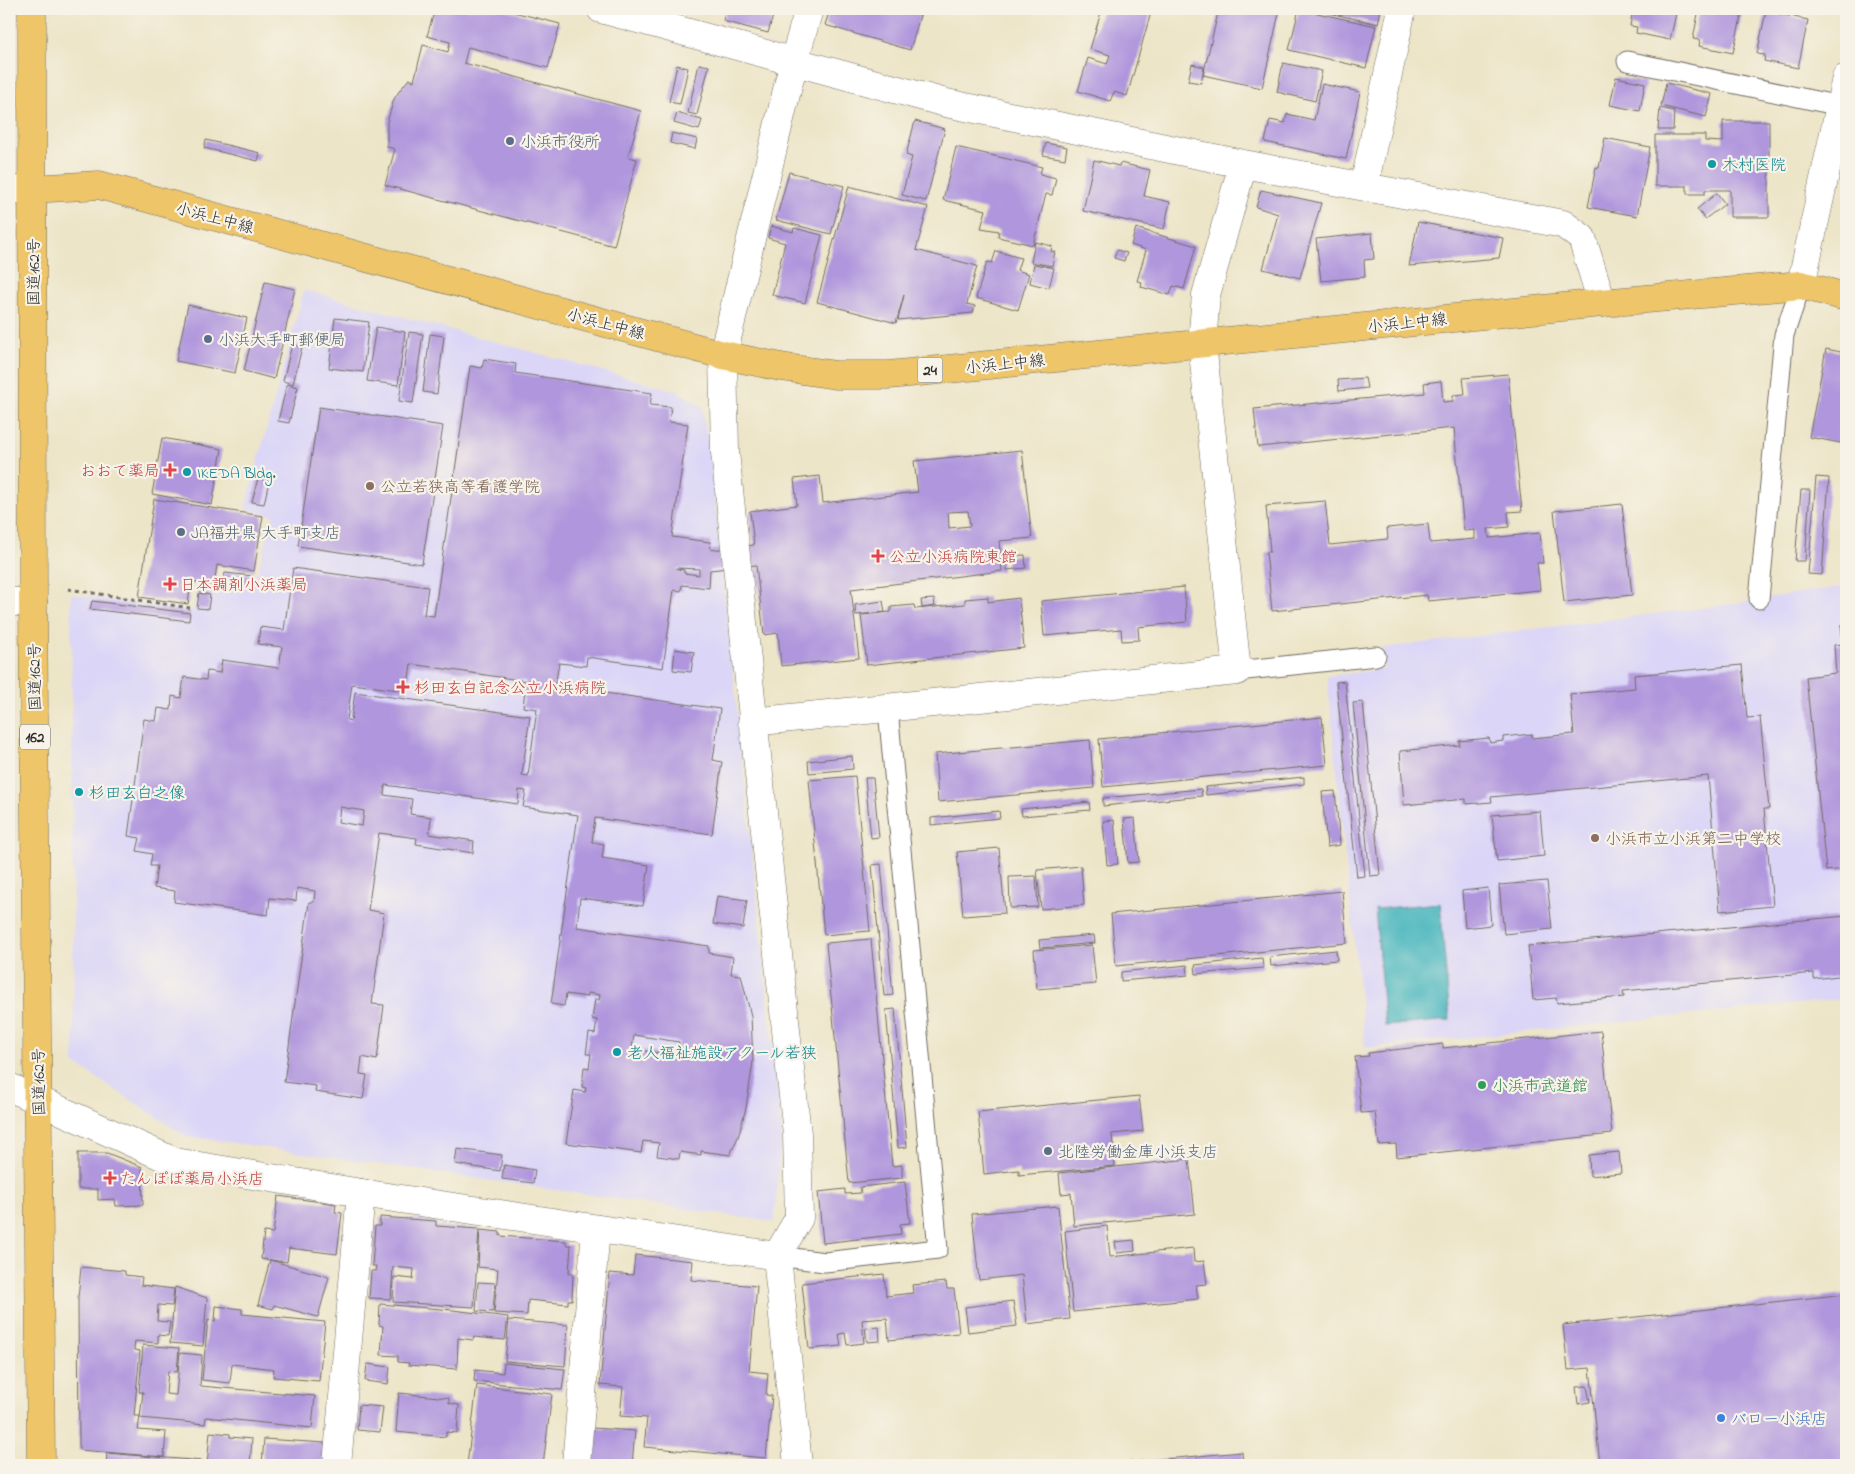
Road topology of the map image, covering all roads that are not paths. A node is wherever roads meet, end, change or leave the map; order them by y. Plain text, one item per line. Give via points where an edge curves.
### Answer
1 (32, 9) edge
2 (601, 9) edge
3 (809, 9) edge
4 (1402, 9) edge
5 (794, 61) junction
6 (1627, 61) dead end
7 (1846, 78) edge
8 (1840, 106) junction
9 (1242, 164) junction
10 (1364, 186) junction
11 (21, 190) edge
12 (1801, 286) junction
13 (1846, 297) edge
14 (1602, 303) junction
15 (1202, 343) junction
16 (723, 355) junction
17 (1759, 599) dead end
18 (21, 602) edge
19 (1376, 656) dead end
20 (1237, 671) junction
21 (888, 709) junction
22 (752, 722) junction
23 (9, 1088) edge
24 (39, 1100) junction
25 (361, 1193) junction
26 (596, 1229) junction
27 (778, 1256) junction
28 (41, 1465) edge
29 (338, 1465) edge
30 (576, 1465) edge
31 (798, 1465) edge

1 - 11 main road, 国道162号 / 162
2 - 5 street
3 - 5 street
4 - 10 street
5 - 9 street via 946,103
5 - 16 street
6 - 8 lane
7 - 8 street
8 - 12 street
9 - 10 street
9 - 15 street via 1206,295
10 - 14 street via 1563,224 1582,238
11 - 16 main road, 小浜上中線 / 24 via 99,185
11 - 18 main road, 国道162号 / 162
12 - 13 main road, 小浜上中線 / 24
12 - 14 main road, 小浜上中線 / 24
12 - 17 lane via 1784,335
14 - 15 main road, 小浜上中線 / 24
15 - 16 main road, 小浜上中線 / 24 via 889,374 836,374
15 - 20 street
16 - 22 street via 725,452
18 - 24 main road, 国道162号 / 162
19 - 20 lane
20 - 21 street
21 - 22 street
21 - 27 lane via 938,1249 825,1262
22 - 27 street via 797,1134 798,1218
23 - 24 street
24 - 25 street via 175,1162
24 - 28 main road, 国道162号 / 162
25 - 26 street
25 - 29 street
26 - 27 street
26 - 30 street
27 - 31 street

